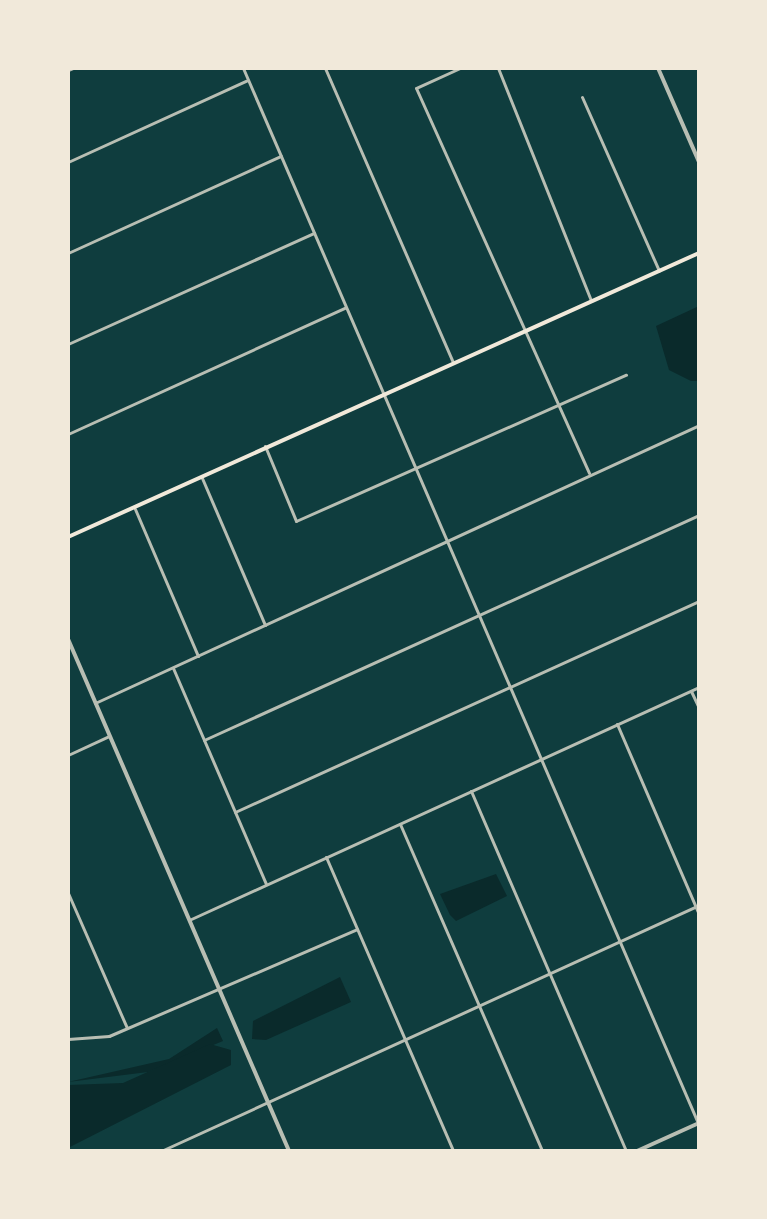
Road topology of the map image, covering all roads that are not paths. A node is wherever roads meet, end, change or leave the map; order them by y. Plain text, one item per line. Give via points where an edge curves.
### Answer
1 (73, 68) edge
2 (243, 68) edge
3 (325, 68) edge
4 (460, 68) edge
5 (498, 68) edge
6 (658, 68) edge
7 (68, 70) edge
8 (248, 80) junction
9 (582, 97) dead end
10 (281, 156) junction
11 (68, 162) edge
12 (699, 162) edge
13 (314, 233) junction
14 (68, 253) edge
15 (699, 253) edge
16 (659, 271) junction
17 (591, 301) junction
18 (346, 308) junction
19 (524, 330) junction
20 (68, 344) edge
21 (453, 362) junction
22 (626, 375) dead end
23 (383, 393) junction
24 (559, 404) junction
25 (699, 425) edge
26 (68, 434) edge
27 (265, 446) junction
28 (415, 468) junction
29 (589, 473) junction
30 (201, 475) junction
31 (134, 506) junction
32 (699, 515) edge
33 (68, 537) edge
34 (447, 539) junction
35 (699, 601) edge
36 (479, 614) junction
37 (265, 625) junction
38 (68, 639) edge
39 (198, 656) junction
40 (173, 668) junction
41 (510, 686) junction
42 (699, 687) edge
43 (691, 691) junction
44 (95, 703) junction
45 (699, 708) edge
46 (617, 724) junction
47 (109, 736) junction
48 (204, 740) junction
49 (68, 755) edge
50 (541, 758) junction
51 (471, 791) junction
52 (235, 812) junction
53 (400, 823) junction
54 (326, 856) junction
55 (266, 884) junction
56 (68, 893) edge
57 (697, 906) edge
58 (699, 914) edge
59 (189, 920) junction
60 (357, 929) junction
61 (620, 941) junction
62 (549, 973) junction
63 (219, 989) junction
64 (479, 1005) junction
65 (127, 1028) junction
66 (68, 1039) edge
67 (405, 1039) junction
68 (268, 1103) junction
69 (699, 1123) edge
70 (652, 1145) junction
71 (161, 1151) edge
72 (289, 1151) edge
73 (453, 1151) edge
74 (542, 1151) edge
75 (626, 1151) edge
76 (637, 1151) edge
77 (654, 1151) edge

1 - 7 street
2 - 8 street
3 - 21 street
4 - 19 street via 416,88
5 - 17 street
6 - 12 street
8 - 10 street
8 - 11 street
9 - 16 street
10 - 13 street
10 - 14 street
13 - 18 street
13 - 20 street
15 - 16 main road
16 - 17 main road
17 - 19 main road
18 - 23 street
18 - 26 street
19 - 21 main road
19 - 24 street
21 - 23 main road
22 - 24 street
23 - 27 main road
23 - 28 street
24 - 28 street
24 - 29 street
25 - 29 street
27 - 28 street via 296,521
27 - 30 main road
28 - 34 street
29 - 34 street
30 - 31 main road
30 - 37 street
31 - 33 main road
31 - 39 street
32 - 36 street
34 - 36 street
34 - 37 street
35 - 41 street
36 - 41 street
36 - 48 street
37 - 39 street
38 - 44 street
39 - 40 street
40 - 44 street
40 - 48 street
41 - 50 street
41 - 52 street
42 - 43 street
43 - 45 street
43 - 46 street
44 - 47 street
46 - 50 street
46 - 57 street
47 - 49 street
47 - 59 street
48 - 52 street
50 - 51 street
50 - 61 street
51 - 53 street
51 - 62 street
52 - 55 street
53 - 54 street
53 - 64 street
54 - 55 street
54 - 60 street
55 - 59 street
56 - 65 street
57 - 58 street
57 - 61 street
59 - 63 street
60 - 63 street
60 - 67 street
61 - 62 street
61 - 69 street
62 - 64 street
62 - 75 street
63 - 65 street
63 - 68 street
64 - 67 street
64 - 74 street
65 - 66 street
67 - 68 street
67 - 73 street
68 - 71 street
68 - 72 street
69 - 70 street
70 - 76 street
70 - 77 street

